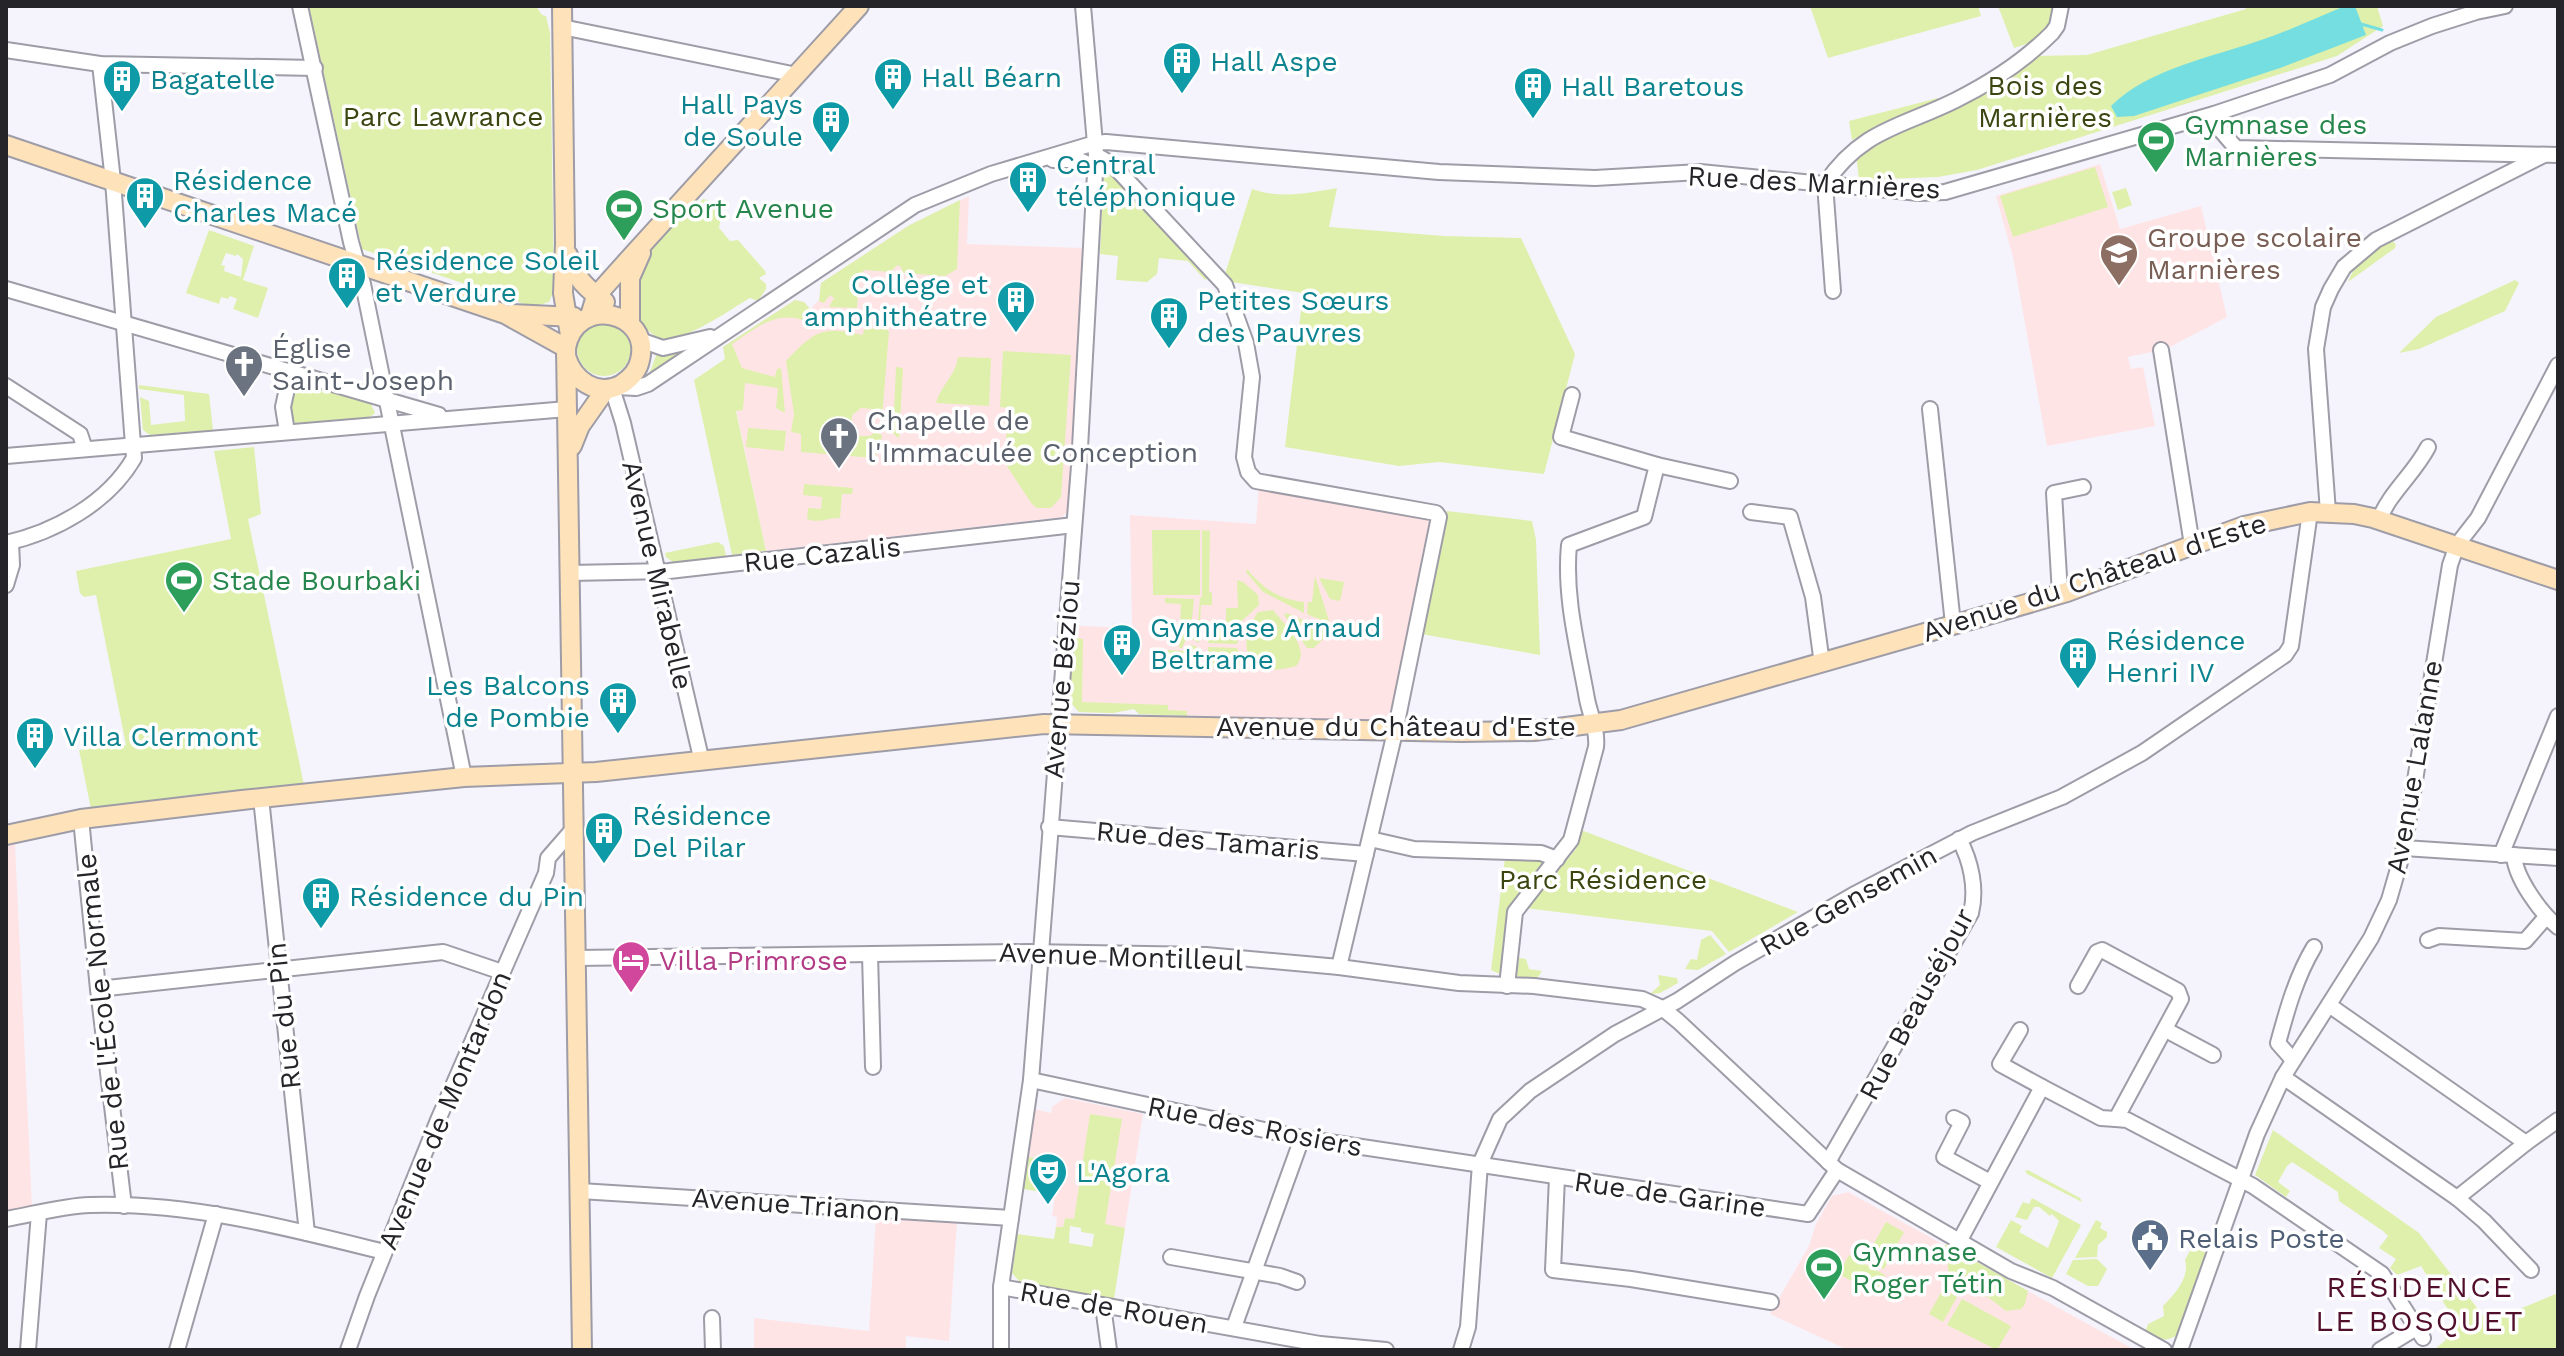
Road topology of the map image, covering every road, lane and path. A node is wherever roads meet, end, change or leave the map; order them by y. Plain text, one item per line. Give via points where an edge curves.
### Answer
1 (300, 6) edge
2 (562, 6) edge
3 (859, 6) edge
4 (1083, 6) edge
5 (2061, 6) edge
6 (2505, 6) edge
7 (562, 27) junction
8 (6, 50) edge
9 (100, 64) junction
10 (315, 68) junction
11 (797, 75) junction
12 (2214, 114) junction
13 (6, 145) edge
14 (1095, 155) junction
15 (2551, 155) edge
16 (1036, 160) junction
17 (113, 181) junction
18 (1825, 184) junction
19 (648, 237) junction
20 (565, 244) junction
21 (630, 258) junction
22 (358, 263) junction
23 (578, 280) junction
24 (6, 289) edge
25 (1833, 291) dead end
26 (596, 296) junction
27 (505, 314) junction
28 (588, 317) junction
29 (125, 322) junction
30 (630, 327) junction
31 (719, 336) junction
32 (567, 339) junction
33 (2161, 350) dead end
34 (291, 370) junction
35 (2556, 374) edge
36 (6, 386) edge
37 (612, 388) junction
38 (1572, 395) dead end
39 (385, 398) junction
40 (567, 409) junction
41 (1930, 409) dead end
42 (449, 418) junction
43 (390, 423) junction
44 (287, 432) junction
45 (135, 445) junction
46 (2428, 447) dead end
47 (85, 449) junction
48 (569, 452) junction
49 (6, 456) edge
50 (1657, 465) junction
51 (1730, 481) dead end
52 (2083, 487) dead end
53 (1751, 512) dead end
54 (2319, 512) junction
55 (2379, 520) junction
56 (1074, 525) junction
57 (8, 543) edge
58 (2192, 545) junction
59 (2457, 545) junction
60 (658, 572) junction
61 (570, 573) junction
62 (2558, 580) edge
63 (6, 585) edge
64 (2060, 594) junction
65 (1953, 624) junction
66 (1822, 664) junction
67 (2558, 716) edge
68 (1058, 724) junction
69 (1594, 724) junction
70 (1395, 732) junction
71 (2555, 732) edge
72 (702, 762) junction
73 (574, 774) junction
74 (464, 777) junction
75 (261, 798) junction
76 (81, 819) junction
77 (575, 827) junction
78 (1049, 827) junction
79 (6, 835) edge
80 (1959, 839) junction
81 (1368, 846) junction
82 (2404, 848) junction
83 (2508, 855) junction
84 (2558, 858) edge
85 (1557, 859) junction
86 (546, 873) junction
87 (576, 873) junction
88 (2546, 917) junction
89 (2558, 927) edge
90 (2428, 940) dead end
91 (2314, 947) dead end
92 (1041, 952) junction
93 (870, 954) junction
94 (576, 958) junction
95 (1339, 967) junction
96 (278, 969) junction
97 (502, 972) junction
98 (1507, 986) junction
99 (2078, 986) dead end
100 (98, 989) junction
101 (2329, 1005) junction
102 (1662, 1008) junction
103 (2020, 1030) dead end
104 (2166, 1030) junction
105 (2213, 1055) dead end
106 (2293, 1060) junction
107 (873, 1067) dead end
108 (2283, 1077) junction
109 (1031, 1080) junction
110 (2042, 1087) junction
111 (1954, 1118) dead end
112 (2116, 1119) junction
113 (2558, 1120) edge
114 (1302, 1138) junction
115 (2526, 1143) junction
116 (1480, 1164) junction
117 (1832, 1166) junction
118 (1557, 1177) junction
119 (2240, 1179) junction
120 (1990, 1182) junction
121 (580, 1191) junction
122 (2457, 1198) junction
123 (124, 1206) junction
124 (39, 1213) junction
125 (216, 1214) junction
126 (1011, 1218) junction
127 (6, 1219) edge
128 (307, 1233) junction
129 (1960, 1240) junction
130 (384, 1252) junction
131 (1171, 1257) dead end
132 (2531, 1270) dead end
133 (1252, 1271) junction
134 (1297, 1282) dead end
135 (1001, 1287) junction
136 (1771, 1302) dead end
137 (1103, 1306) junction
138 (712, 1318) dead end
139 (1234, 1327) junction
140 (1320, 1347) edge
141 (28, 1350) edge
142 (177, 1350) edge
143 (348, 1350) edge
144 (582, 1350) edge
145 (713, 1350) edge
146 (1001, 1350) edge
147 (1109, 1350) edge
148 (1386, 1350) edge
149 (1461, 1350) edge
150 (2164, 1350) edge
151 (2180, 1350) edge
152 (2380, 1350) edge

1 - 10 street
2 - 7 street
3 - 11 street
4 - 14 street, Avenue Béziou
5 - 18 street via 2052,33 2005,71 1954,101 1874,135 1841,161
6 - 12 street, Rue des Marnières via 2432,26 2330,75
7 - 11 street
7 - 20 street
8 - 9 street
9 - 10 street
9 - 17 street
10 - 22 street
11 - 19 street
12 - 15 street via 2217,126 2236,148
12 - 18 street, Rue des Marnières via 1945,192
13 - 17 street
14 - 16 street
14 - 16 street
14 - 18 street, Rue des Marnières via 1111,142 1439,172 1595,178 1700,172
14 - 56 street, Avenue Béziou
14 - 70 street via 1112,164 1225,285 1252,377 1244,457 1256,481 1439,517
15 - 54 street, Rue Gensemin via 2376,240 2338,276 2323,307 2316,349
16 - 31 street via 915,205
17 - 22 street
17 - 29 street
18 - 25 street
19 - 21 street
19 - 30 street via 630,278
20 - 23 street
20 - 32 street
21 - 23 street via 594,279
21 - 26 street
22 - 27 street
22 - 39 street
23 - 26 street
24 - 29 street
26 - 28 street
26 - 30 street
26 - 32 street
27 - 32 street
27 - 32 street
28 - 30 street via 600,314
28 - 32 street
29 - 34 street
29 - 45 street
30 - 31 street via 663,348
30 - 37 street via 642,351 635,373
31 - 37 street via 648,384
32 - 37 street via 575,376 595,388
32 - 40 street
33 - 58 street
34 - 39 street
34 - 44 street via 283,407
35 - 59 street via 2478,518
36 - 47 street via 80,434
37 - 48 street via 580,426
37 - 60 street, Avenue Mirabelle
38 - 50 street via 1561,437
39 - 42 street
39 - 43 street
40 - 42 street
40 - 48 street
41 - 65 street
42 - 43 street
43 - 44 street
43 - 74 street
44 - 45 street
45 - 47 street
45 - 57 street via 124,476 97,500 61,523
46 - 55 street
47 - 49 street
48 - 61 street
50 - 51 street
50 - 69 street via 1644,517 1569,545 1570,608
52 - 64 street via 2054,493
53 - 66 street via 1790,517 1813,597
54 - 55 street, Avenue du Château d'Este
54 - 58 street, Avenue du Château d'Este via 2261,520
54 - 80 street, Rue Gensemin via 2285,655 2142,753 2062,797
55 - 59 street, Avenue du Château d'Este
56 - 60 street, Rue Cazalis
56 - 68 street, Avenue Béziou
57 - 63 street via 12,565
58 - 64 street, Avenue du Château d'Este
59 - 62 street, Avenue du Château d'Este
59 - 82 street, Avenue Lalanne
60 - 61 street, Rue Cazalis
60 - 72 street, Avenue Mirabelle
61 - 73 street
64 - 65 street, Avenue du Château d'Este
65 - 66 street, Avenue du Château d'Este
66 - 69 street, Avenue du Château d'Este
67 - 71 street
68 - 70 street, Avenue du Château d'Este
68 - 72 street, Avenue du Château d'Este
68 - 78 street, Avenue Béziou
69 - 70 street, Avenue du Château d'Este via 1534,731
69 - 85 street via 1596,747 1571,840
70 - 81 street
71 - 83 street
72 - 73 street, Avenue du Château d'Este
73 - 74 street, Avenue du Château d'Este
73 - 77 street
74 - 75 street, Avenue du Château d'Este
75 - 76 street, Avenue du Château d'Este
75 - 96 street, Rue du Pin
76 - 79 street, Avenue du Château d'Este
76 - 100 street, Rue de l'École Normale
77 - 86 street, Avenue de Montardon via 548,858
77 - 87 street
78 - 81 street, Rue des Tamaris
78 - 92 street, Avenue Béziou
80 - 102 street, Rue Gensemin via 1819,914
80 - 117 street, Rue Beauséjour via 1972,879 1971,913
81 - 85 street, Rue des Tamaris via 1541,853
81 - 95 street
82 - 83 street
82 - 101 street, Avenue Lalanne via 2371,938
83 - 84 street
83 - 88 street
85 - 98 street via 1518,907
86 - 87 street
86 - 97 street, Avenue de Montardon
87 - 94 street
88 - 89 street
88 - 90 street via 2525,941 2439,936
91 - 106 street via 2290,999 2278,1043
92 - 93 street, Avenue Montilleul
92 - 95 street, Avenue Montilleul via 1206,955
92 - 109 street, Avenue Béziou
93 - 94 street, Avenue Montilleul
93 - 107 street
94 - 121 street
95 - 98 street, Avenue Montilleul
96 - 97 street via 443,952
96 - 100 street
96 - 128 street, Rue du Pin
97 - 130 street, Avenue de Montardon
98 - 102 street, Avenue Montilleul via 1642,999
99 - 104 street via 2097,952 2105,951 2180,994
100 - 123 street, Rue de l'École Normale
101 - 106 street, Avenue Lalanne
101 - 115 street
102 - 116 street, Rue Gensemin via 1530,1091 1500,1119
102 - 117 street
103 - 110 street via 2000,1064
104 - 105 street
104 - 112 street
106 - 108 street, Avenue Lalanne
108 - 119 street, Avenue Lalanne
108 - 122 street
109 - 114 street, Rue des Rosiers
109 - 126 street, Avenue Béziou
110 - 112 street via 2101,1118
110 - 120 street
111 - 120 street via 1962,1122 1944,1157
112 - 119 street
113 - 115 street
114 - 116 street, Rue des Rosiers
114 - 133 street
115 - 122 street
116 - 118 street, Rue de Garine
116 - 149 street, Rue Gensemin via 1468,1327
117 - 118 street, Rue de Garine via 1808,1214
117 - 129 street
118 - 136 street via 1553,1270
119 - 151 street, Avenue Lalanne
119 - 152 street via 2382,1274 2419,1333
120 - 129 street
121 - 126 street, Avenue Trianon
121 - 144 street
122 - 132 street
123 - 124 street
123 - 125 street
124 - 127 street
124 - 141 street
125 - 128 street
125 - 142 street
126 - 135 street, Avenue Béziou
128 - 130 street
129 - 150 street
130 - 143 street, Avenue de Montardon
131 - 133 street
133 - 134 street
133 - 139 street
135 - 137 street, Rue de Rouen
135 - 146 street, Avenue Béziou
137 - 139 street, Rue de Rouen
137 - 147 street
138 - 145 street
139 - 140 street, Rue de Rouen
140 - 148 street

